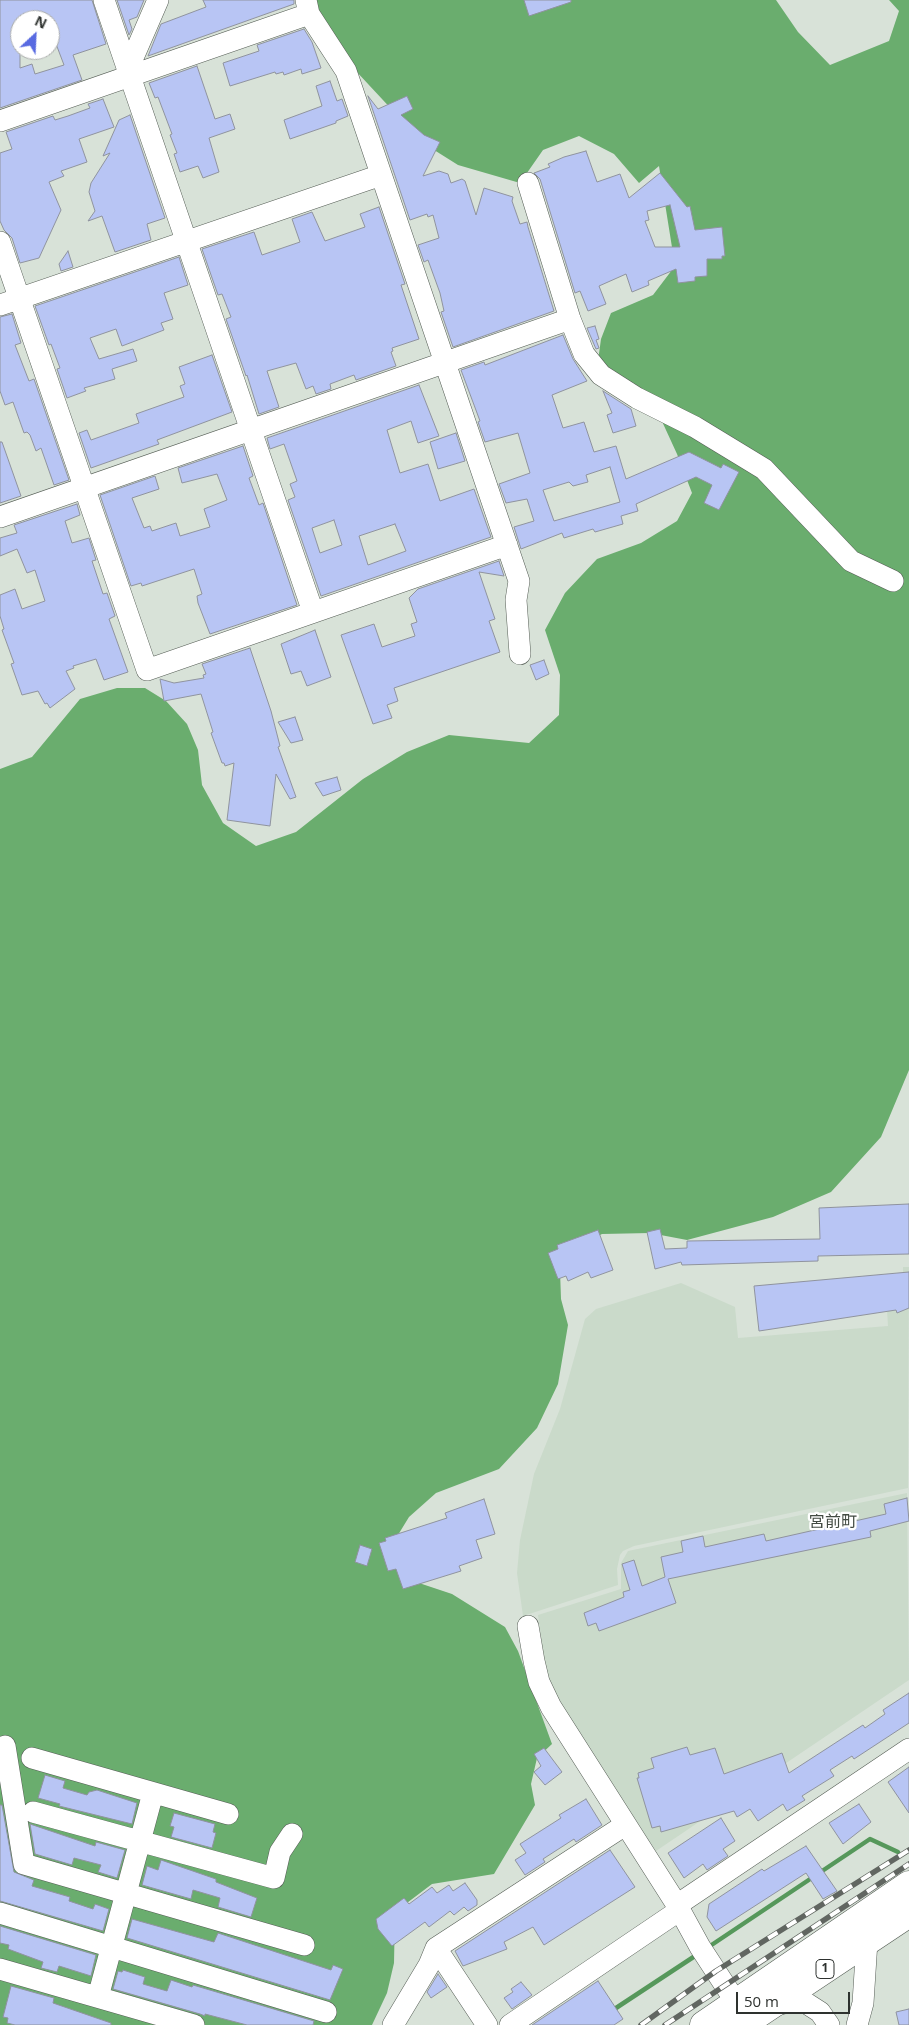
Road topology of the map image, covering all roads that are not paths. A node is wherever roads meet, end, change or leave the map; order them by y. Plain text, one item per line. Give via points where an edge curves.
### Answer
1 (104, 0) edge
2 (158, 0) edge
3 (307, 7) edge
4 (127, 74) junction
5 (0, 121) edge
6 (381, 175) junction
7 (528, 183) dead end
8 (0, 242) edge
9 (187, 242) junction
10 (10, 302) edge
11 (570, 319) junction
12 (444, 361) junction
13 (251, 428) junction
14 (83, 488) junction
15 (0, 517) edge
16 (507, 545) junction
17 (893, 581) dead end
18 (313, 612) junction
19 (520, 654) dead end
20 (528, 1626) dead end
21 (5, 1746) dead end
22 (909, 1749) edge
23 (32, 1758) dead end
24 (153, 1793) junction
25 (33, 1812) dead end
26 (228, 1814) dead end
27 (625, 1825) junction
28 (292, 1834) dead end
29 (140, 1841) junction
30 (126, 1894) junction
31 (904, 1898) edge
32 (678, 1908) junction
33 (0, 1913) edge
34 (867, 1941) junction
35 (304, 1945) dead end
36 (112, 1946) junction
37 (436, 1948) junction
38 (817, 1948) junction
39 (0, 1969) edge
40 (98, 1997) junction
41 (326, 2012) dead end
42 (748, 2014) edge
43 (194, 2025) edge
44 (393, 2025) edge
45 (487, 2025) edge
46 (510, 2025) edge
47 (704, 2025) edge
48 (829, 2025) edge
49 (857, 2025) edge

1 - 4 street
2 - 4 street
3 - 4 street
3 - 6 street via 346,71
4 - 5 street
4 - 9 street
6 - 9 street
6 - 12 street
7 - 11 street
8 - 10 street
9 - 10 street
9 - 13 street
10 - 14 street
11 - 12 street
11 - 17 street via 584,354 601,376 637,398 695,426 764,469 851,561
12 - 13 street
12 - 16 street
13 - 14 street
13 - 18 street
14 - 15 street
14 - 18 street via 147,670
16 - 18 street
16 - 19 street via 519,581 516,600
20 - 27 street via 534,1661 551,1708
21 - 30 street via 24,1864
22 - 32 street
23 - 24 street
24 - 26 street
24 - 29 street
25 - 29 street
27 - 32 street
27 - 37 street
28 - 29 street via 280,1852 274,1878
29 - 30 street
30 - 35 street
30 - 36 street
31 - 34 highway, 1
31 - 38 highway, 1
32 - 42 street via 700,1947
32 - 46 street
33 - 36 street
34 - 38 street
34 - 42 highway, 1
34 - 49 street via 863,2004
36 - 40 street
36 - 41 street
37 - 44 street
37 - 45 street
38 - 42 highway, 1
39 - 40 street
40 - 43 street
42 - 47 highway, 1
42 - 48 street via 792,2001 806,2003 820,2012

